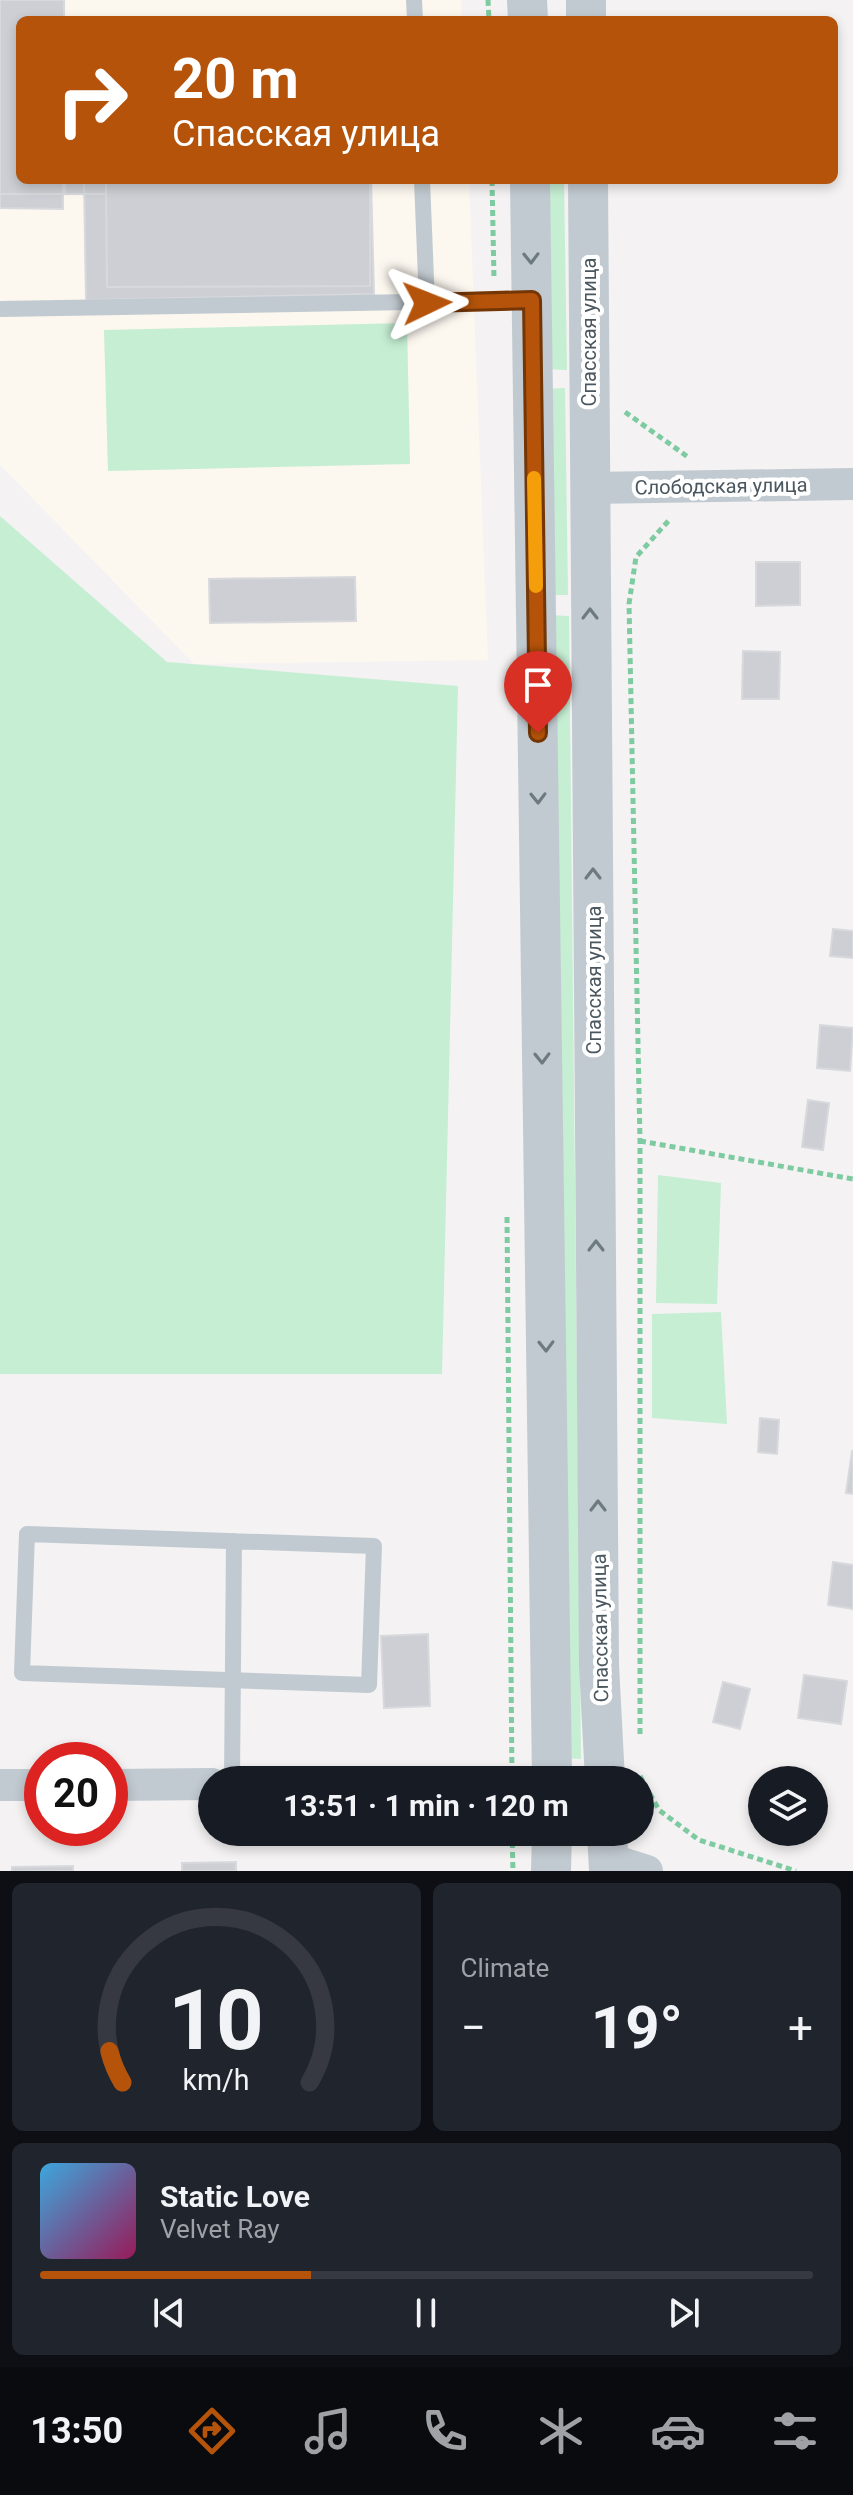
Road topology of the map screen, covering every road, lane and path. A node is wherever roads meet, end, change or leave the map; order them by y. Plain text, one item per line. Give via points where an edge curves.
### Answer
1 (422, 184) edge
2 (530, 184) edge
3 (588, 184) edge
4 (532, 300) junction
5 (427, 303) junction
6 (0, 309) edge
7 (625, 403) dead end
8 (853, 484) edge
9 (696, 486) junction
10 (590, 488) junction
11 (640, 1141) junction
12 (853, 1179) edge
13 (234, 1541) junction
14 (232, 1679) junction
15 (640, 1744) dead end
16 (640, 1760) dead end
17 (232, 1766) edge
18 (552, 1766) edge
19 (604, 1766) edge
20 (198, 1784) edge
21 (0, 1785) edge
22 (24, 1785) edge
23 (128, 1785) edge
24 (512, 1846) edge
25 (552, 1846) edge
26 (608, 1854) edge
27 (513, 1871) edge
28 (551, 1871) edge
29 (647, 1871) edge
30 (796, 1871) edge

1 - 5 lane
2 -> 4 street
3 - 10 street, Спасская улица
4 - 5 lane
4 -> 18 street
5 - 6 lane
7 - 9 path via 626,415 695,461
8 - 9 street, Слободская улица
9 - 10 street, Слободская улица
9 - 11 path via 699,518 672,517 636,557 629,604
19 -> 10 street, Спасская улица via 599,1649
11 - 12 path
11 - 15 path
13 - 14 lane
13 - 14 lane via 374,1546 369,1685
13 - 14 lane via 27,1534 22,1673
14 - 17 lane
16 - 30 path via 640,1776 659,1810 699,1840
20 - 23 street
21 - 22 street
24 - 27 path
25 - 28 street
26 - 29 street

